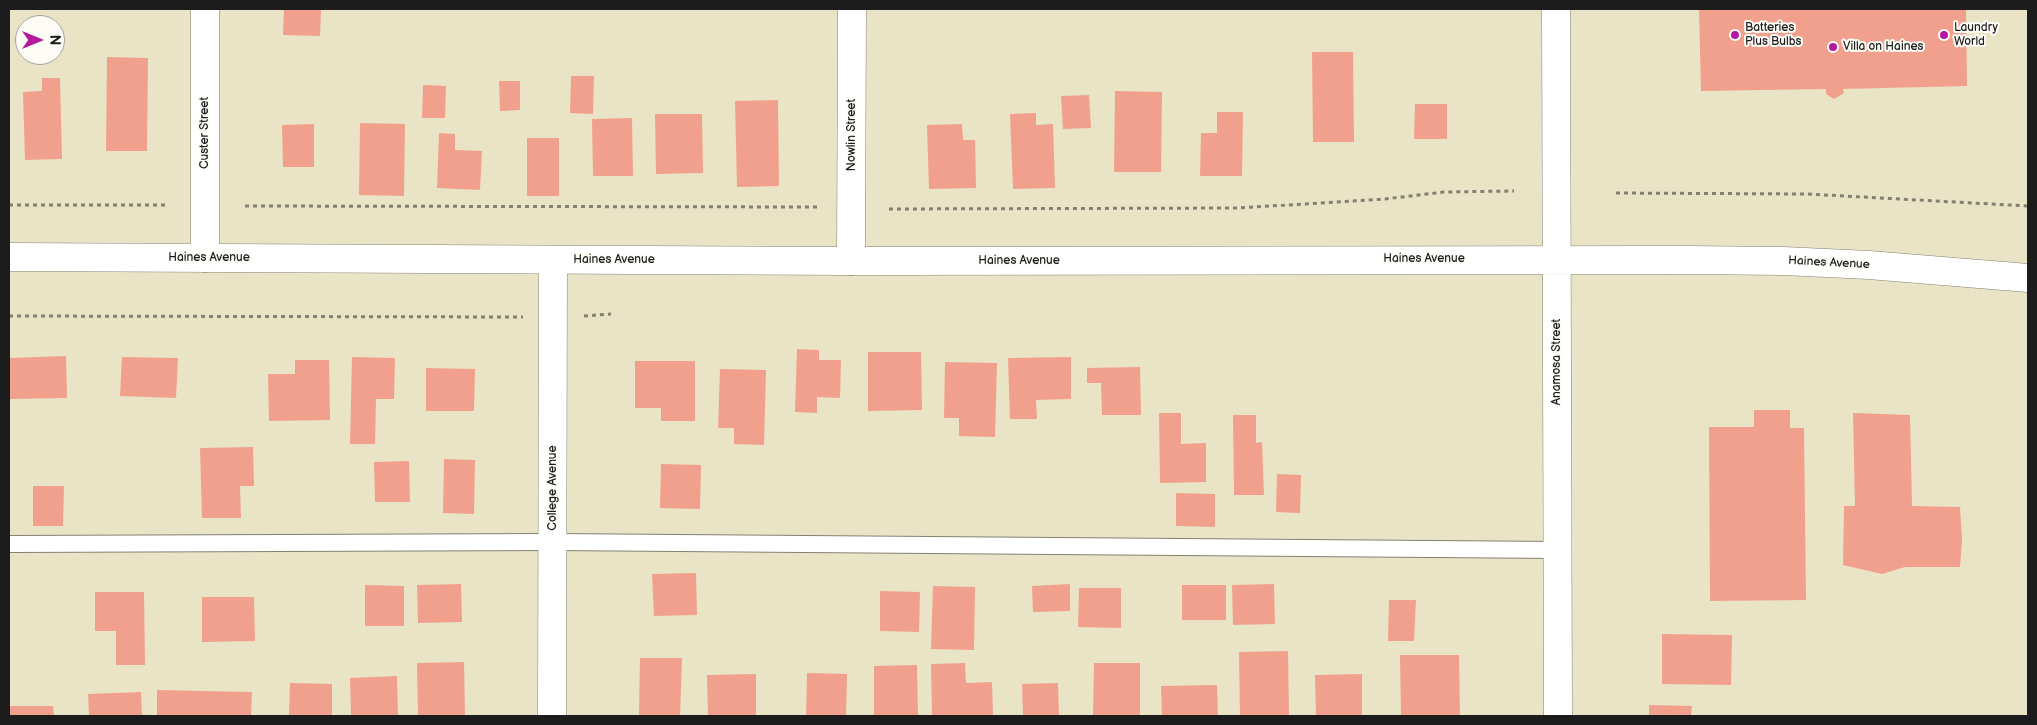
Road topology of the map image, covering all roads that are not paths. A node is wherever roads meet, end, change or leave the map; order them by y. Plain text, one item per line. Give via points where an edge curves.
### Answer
1 (205, 9) edge
2 (852, 9) edge
3 (1556, 9) edge
4 (9, 257) edge
5 (205, 258) junction
6 (1557, 259) junction
7 (552, 260) junction
8 (851, 261) junction
9 (2028, 278) edge
10 (552, 542) junction
11 (9, 544) edge
12 (1558, 550) junction
13 (552, 716) edge
14 (1558, 716) edge

1 - 5 main road, Custer Street
2 - 8 main road, Nowlin Street
3 - 6 main road, Anamosa Street
4 - 5 main road, Haines Avenue
5 - 7 main road, Haines Avenue
6 - 8 main road, Haines Avenue
6 - 9 main road, Haines Avenue via 1783,261
6 - 12 main road, Anamosa Street
7 - 8 main road, Haines Avenue
7 - 10 main road, College Avenue
10 - 11 lane
10 - 12 lane
10 - 13 main road, College Avenue
12 - 14 main road, Anamosa Street

